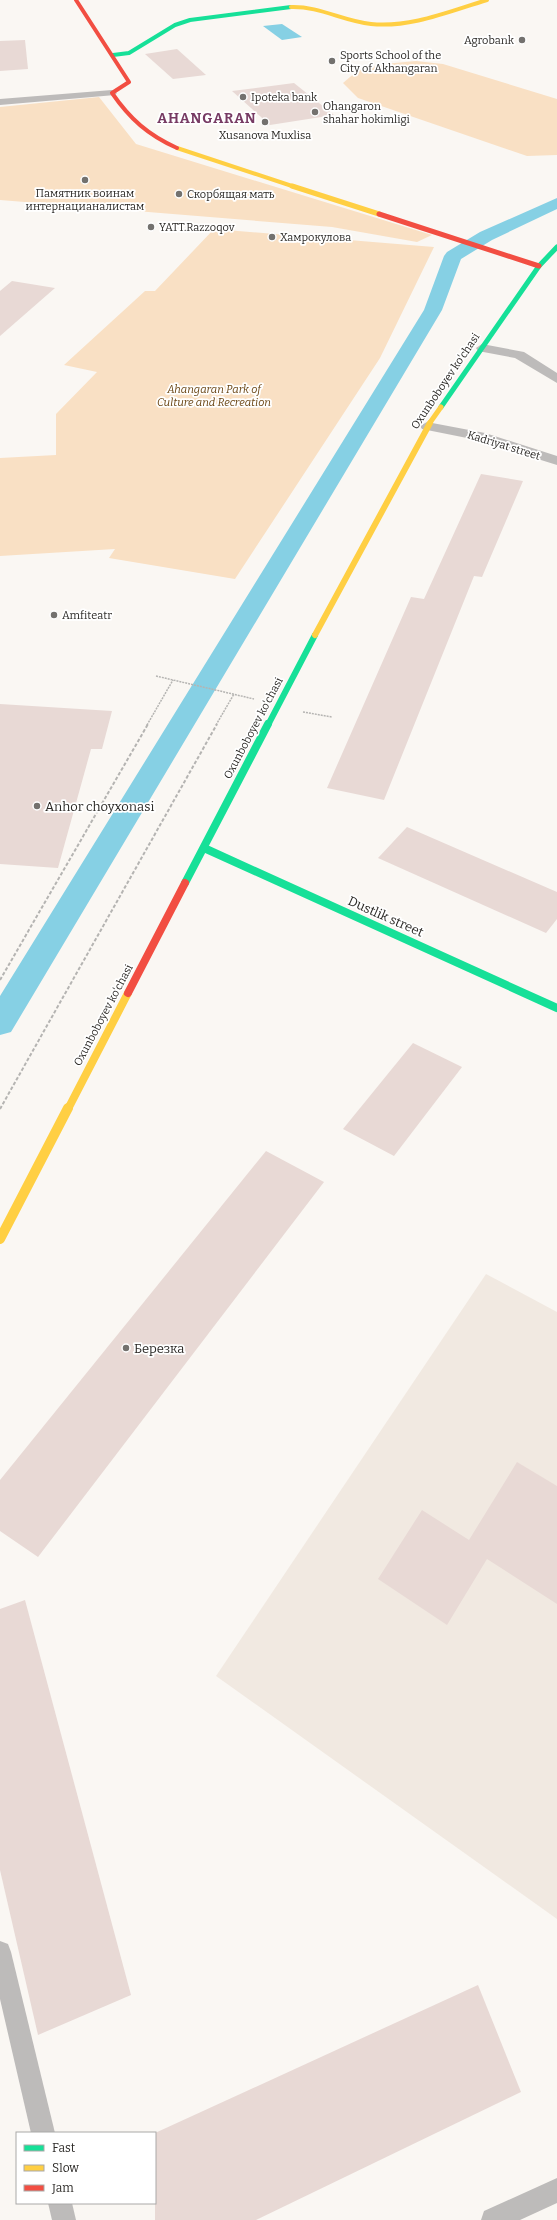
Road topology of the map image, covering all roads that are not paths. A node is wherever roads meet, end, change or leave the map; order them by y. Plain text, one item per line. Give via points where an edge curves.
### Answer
1 (76, 0) edge
2 (487, 0) edge
3 (113, 55) junction
4 (112, 93) junction
5 (0, 102) edge
6 (557, 247) edge
7 (539, 266) junction
8 (482, 348) junction
9 (557, 379) edge
10 (427, 426) junction
11 (557, 461) edge
12 (204, 848) junction
13 (557, 1008) edge
14 (0, 1239) edge
15 (0, 1952) edge
16 (43, 2132) edge
17 (557, 2190) edge
18 (60, 2204) edge
19 (64, 2220) edge
20 (493, 2220) edge

1 - 3 street
2 - 3 street via 393,24 365,23 300,6 190,20 175,25 129,53
3 - 4 street via 129,82
4 - 5 street
4 - 7 street via 136,126 162,143
6 - 7 street, Oxunboboyev ko'chasi
7 - 8 street, Oxunboboyev ko'chasi
8 - 9 street via 519,354
8 - 10 street, Oxunboboyev ko'chasi
10 - 11 street, Kadriyat street via 480,436
10 - 12 street, Oxunboboyev ko'chasi
12 - 13 street, Dustlik street
12 - 14 street, Oxunboboyev ko'chasi
15 - 16 lane
17 - 20 lane
18 - 19 lane

